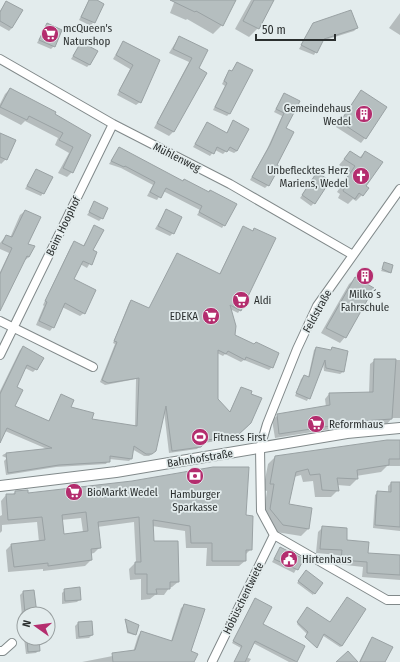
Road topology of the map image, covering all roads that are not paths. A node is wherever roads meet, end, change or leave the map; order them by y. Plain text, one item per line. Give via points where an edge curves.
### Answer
1 (0, 59) edge
2 (113, 124) junction
3 (400, 189) edge
4 (353, 255) junction
5 (0, 321) edge
6 (13, 328) junction
7 (0, 355) edge
8 (93, 367) dead end
9 (400, 428) edge
10 (260, 448) junction
11 (0, 486) edge
12 (274, 535) junction
13 (400, 600) edge
14 (12, 643) dead end
15 (0, 651) edge
16 (212, 662) edge

1 - 2 street, Mühlenweg
2 - 4 street, Mühlenweg via 230,184
2 - 6 street, Beim Hoophof
3 - 4 street, Feldstraße
4 - 10 street, Feldstraße via 317,306 303,335
5 - 6 street
6 - 7 street, Beim Hoophof
6 - 8 street
9 - 10 street, Bahnhofstraße via 347,433
10 - 11 street, Bahnhofstraße via 116,472
10 - 12 street, Feldstraße via 261,510
12 - 13 street via 387,600
12 - 16 street, Höbüschentwiete
14 - 15 street

